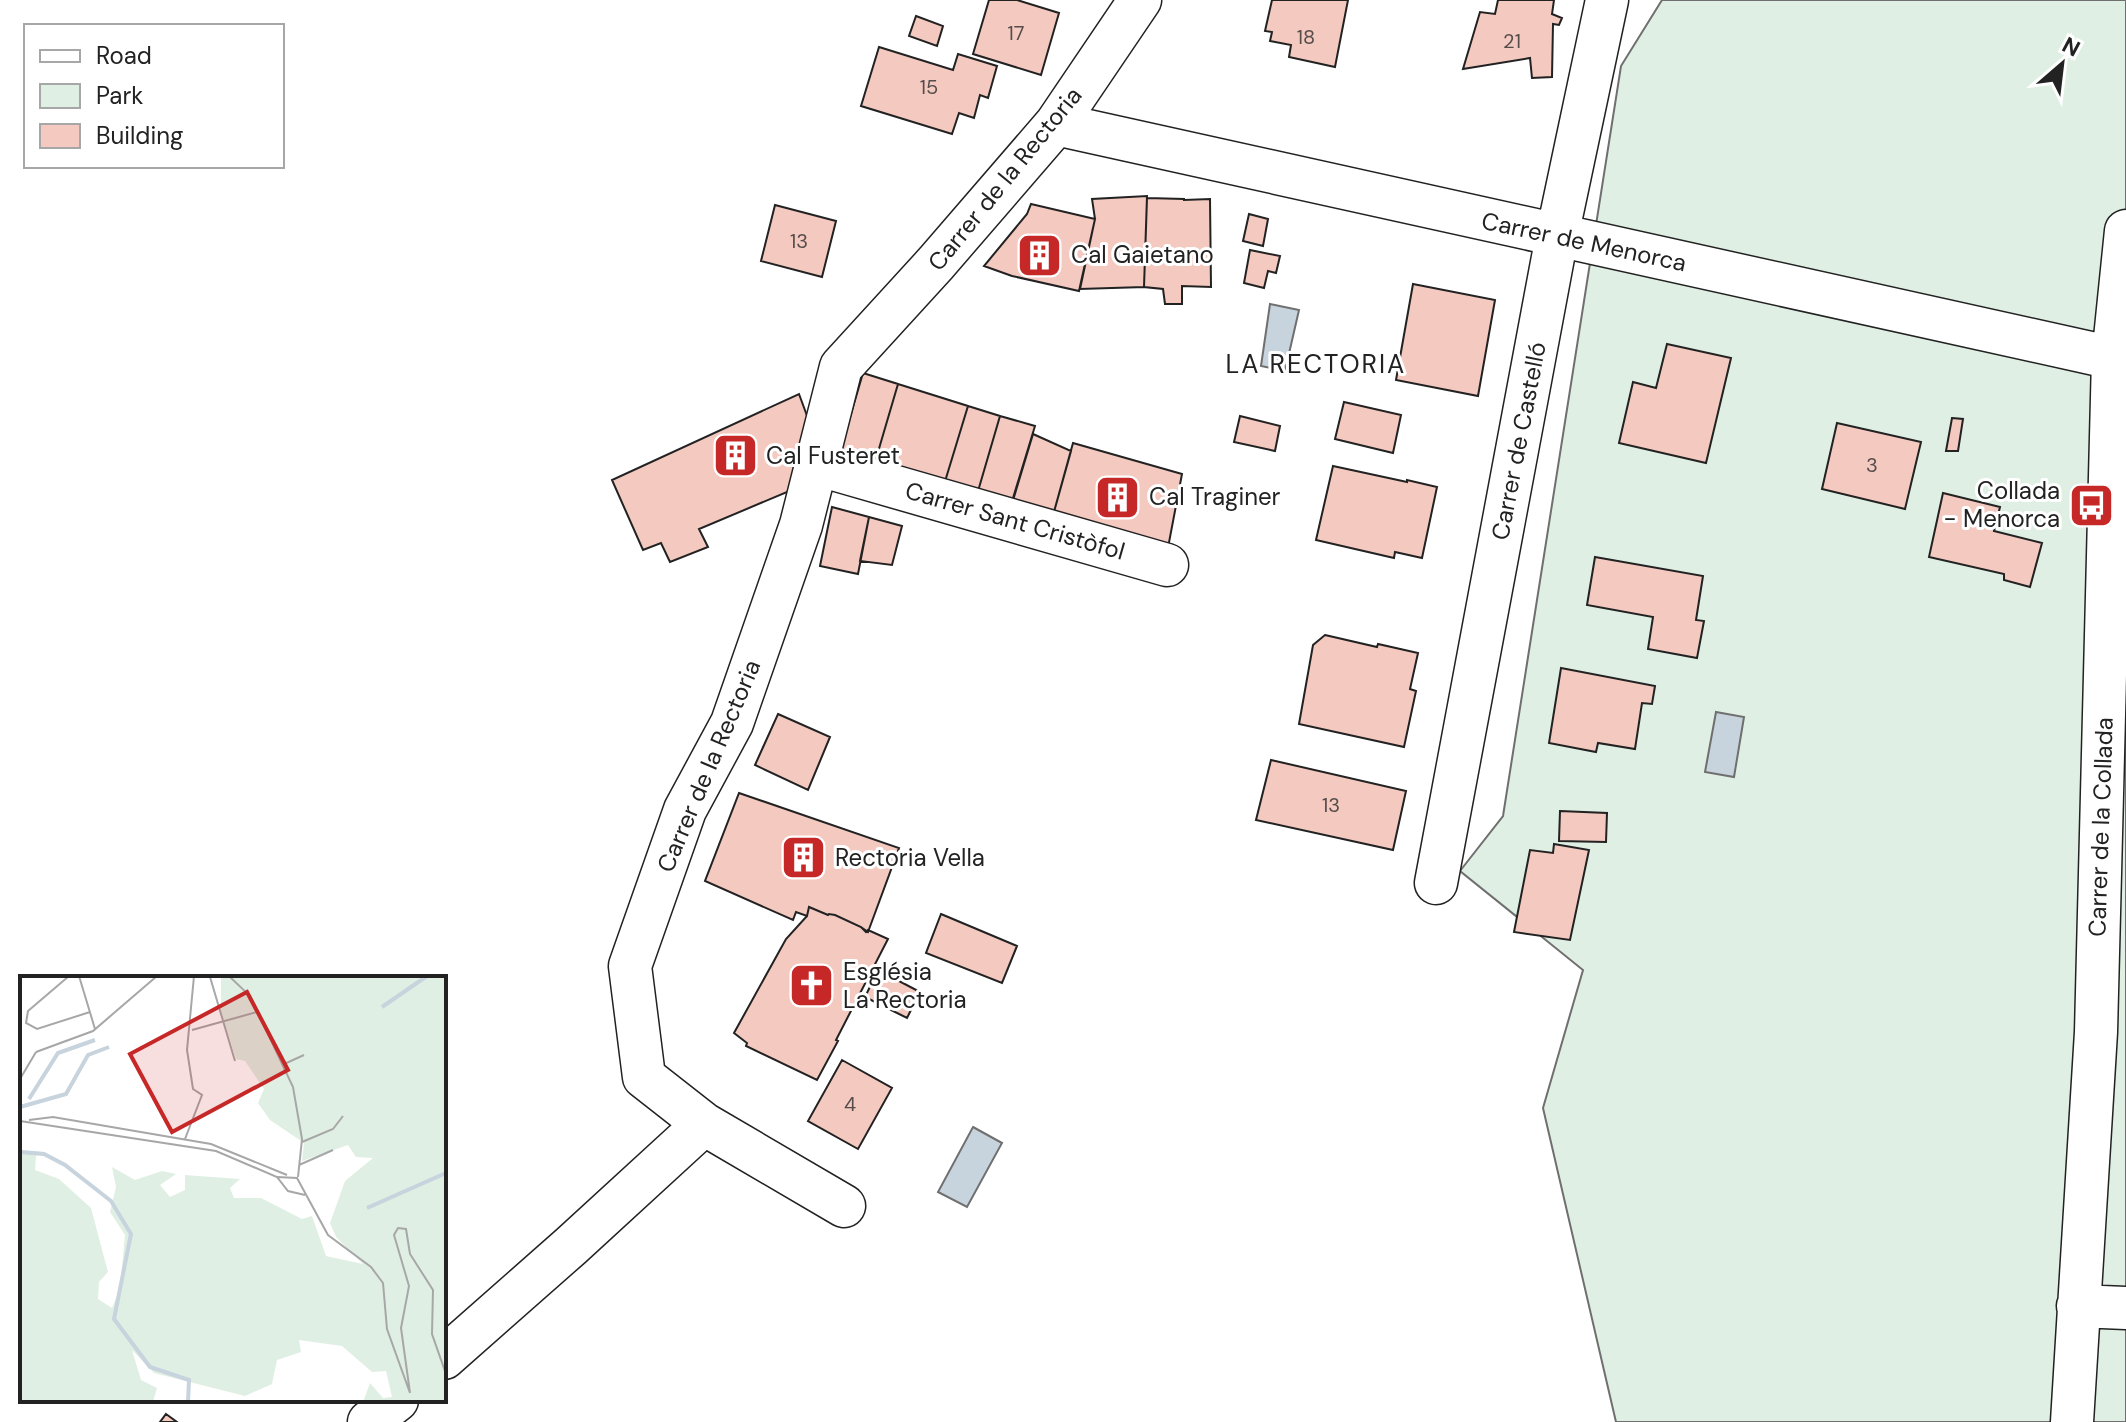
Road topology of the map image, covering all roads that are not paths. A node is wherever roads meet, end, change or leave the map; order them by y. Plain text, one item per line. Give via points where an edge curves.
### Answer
1 (1140, 0) edge
2 (1607, 0) edge
3 (1056, 124) junction
4 (2126, 231) edge
5 (1557, 236) junction
6 (2113, 358) junction
7 (816, 464) junction
8 (1167, 565) dead end
9 (1436, 883) dead end
10 (704, 1124) junction
11 (844, 1206) dead end
12 (2078, 1306) junction
13 (2126, 1308) edge
14 (446, 1356) edge
15 (394, 1402) edge
16 (369, 1422) edge
17 (2072, 1422) edge

1 - 3 street, Carrer de la Rectoria
2 - 5 street, Carrer de Castelló
3 - 5 street, Carrer de Menorca
3 - 7 street, Carrer de la Rectoria via 841,367
4 - 6 street, Carrer de la Collada
5 - 6 street, Carrer de Menorca
5 - 9 street, Carrer de Castelló
6 - 12 street, Carrer de la Collada via 2096,1032
7 - 8 street, Carrer Sant Cristòfol
7 - 10 street, Carrer de la Rectoria via 801,525 732,723 685,810 630,966 644,1077
10 - 11 street, Carrer de la Rectoria
10 - 14 street
12 - 13 street
12 - 17 street, Carrer de la Collada
15 - 16 street

